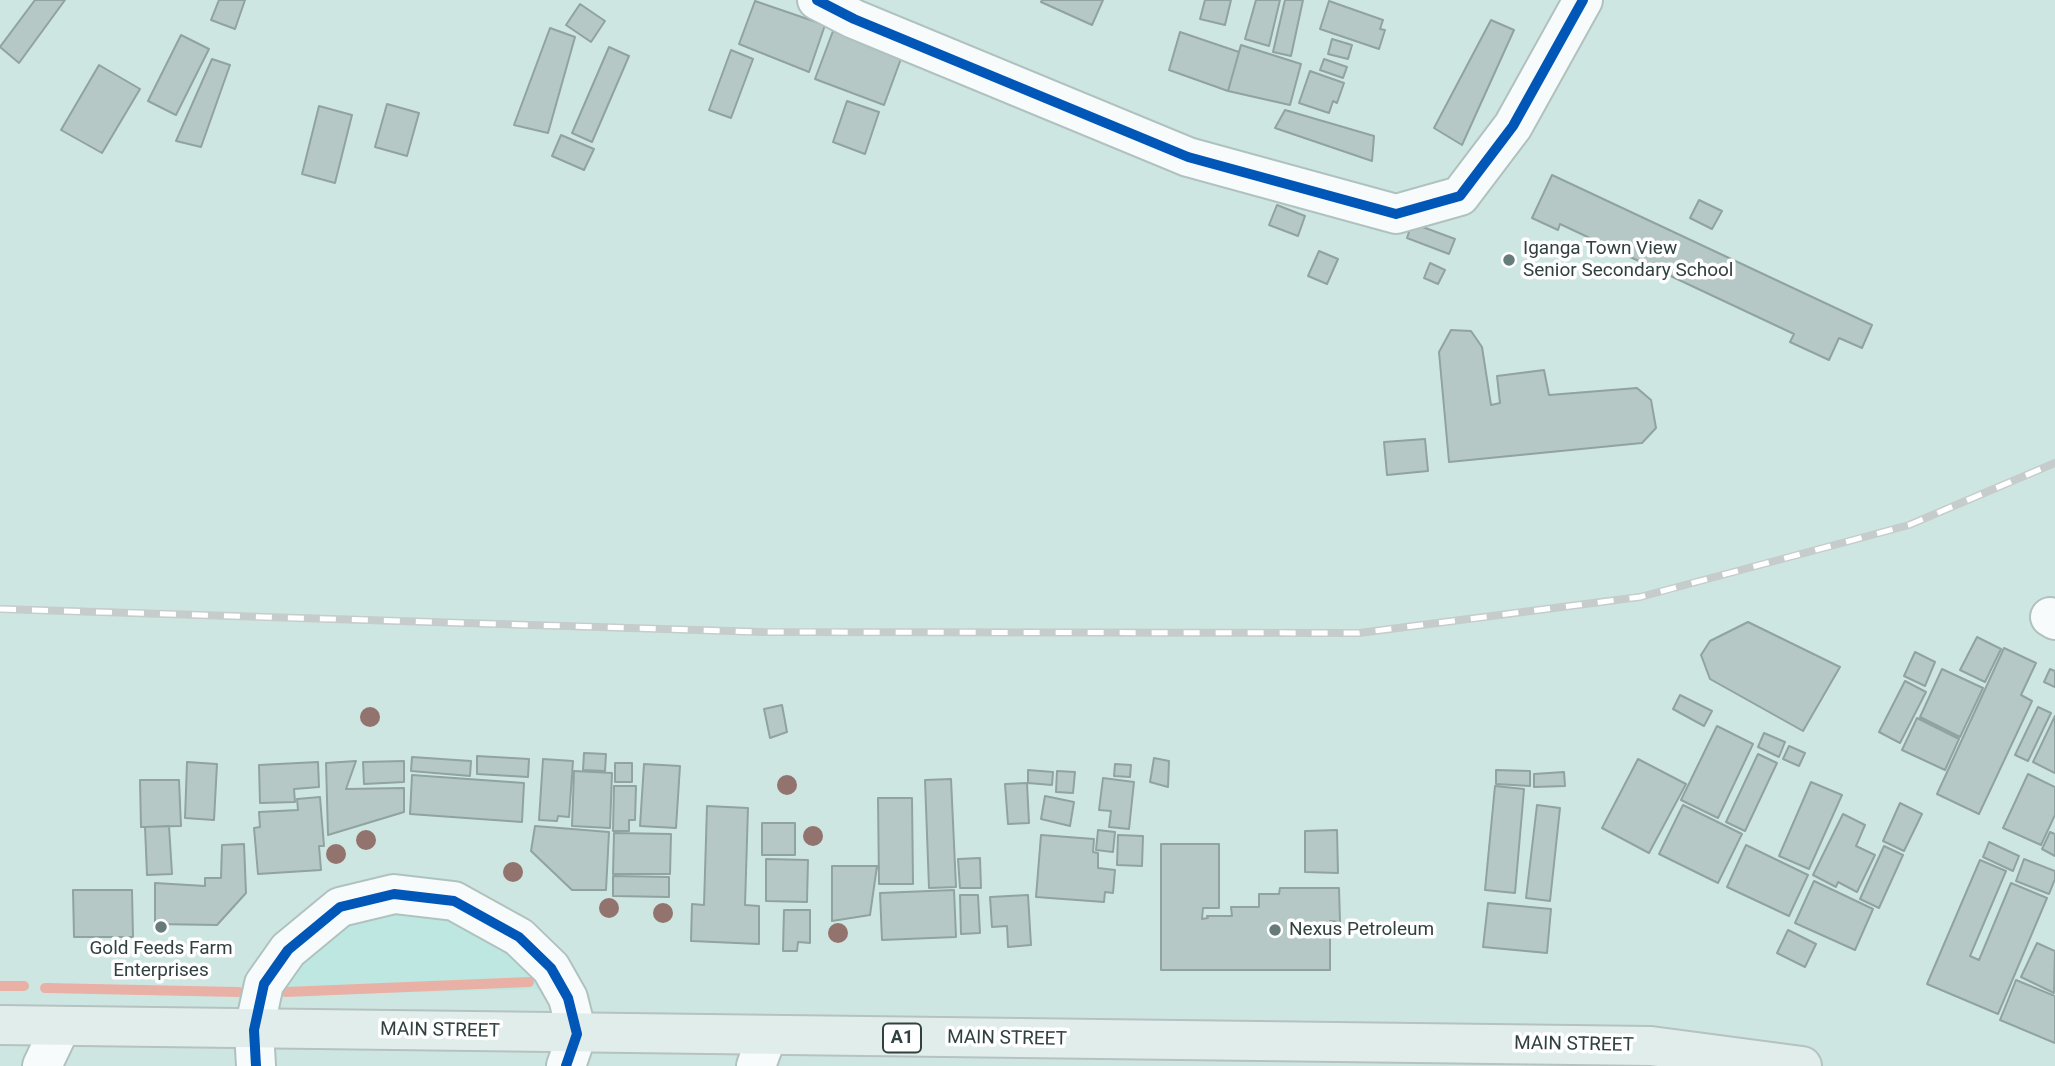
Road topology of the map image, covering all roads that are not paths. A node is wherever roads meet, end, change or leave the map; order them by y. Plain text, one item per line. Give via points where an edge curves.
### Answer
1 (817, 0) edge
2 (1583, 0) edge
3 (0, 1025) edge
4 (61, 1026) junction
5 (255, 1048) edge
6 (571, 1050) edge
7 (761, 1051) edge
8 (42, 1066) edge
9 (1802, 1066) edge

1 - 2 street via 1188,157 1396,214 1460,195 1513,125
3 - 4 main road, MAIN STREET / A1
4 - 5 main road, MAIN STREET / A1
4 - 8 street
5 - 6 main road, MAIN STREET / A1
5 - 6 street via 264,984 288,950 340,907 394,894 454,901 519,937 551,968 568,998
6 - 7 main road, MAIN STREET / A1
7 - 9 main road, MAIN STREET / A1 via 1651,1046

